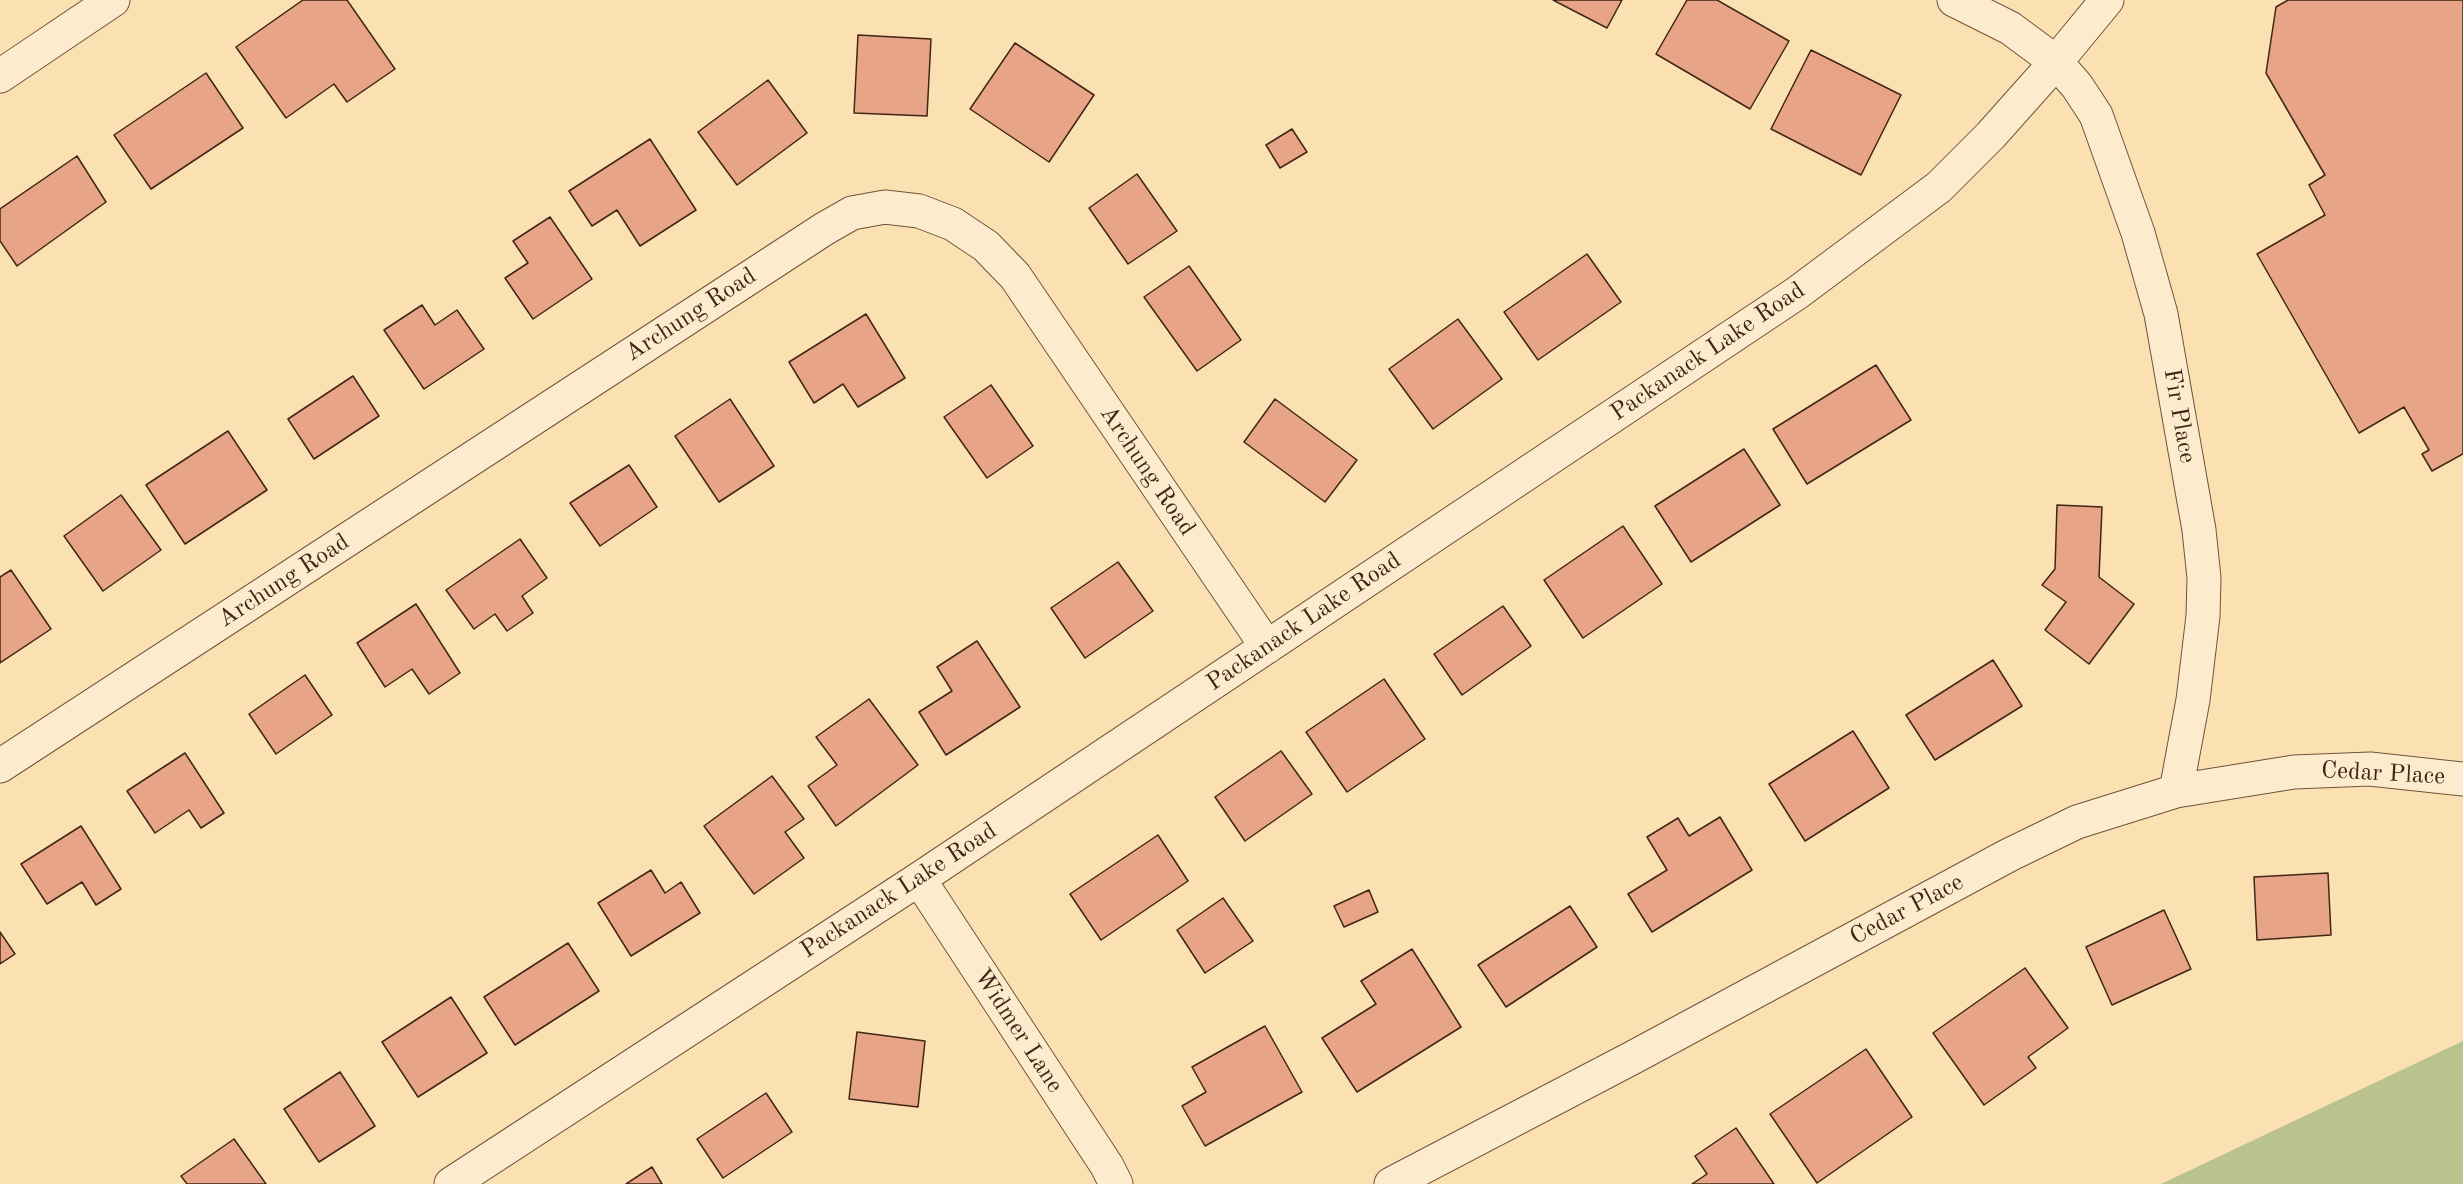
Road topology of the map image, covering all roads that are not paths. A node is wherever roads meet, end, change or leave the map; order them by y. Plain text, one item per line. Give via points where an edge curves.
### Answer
1 (113, 0) edge
2 (1954, 0) edge
3 (2107, 0) edge
4 (2056, 62) junction
5 (0, 76) edge
6 (1267, 647) junction
7 (0, 766) edge
8 (2463, 779) edge
9 (2176, 791) junction
10 (919, 879) junction
11 (451, 1184) edge
12 (1116, 1184) edge
13 (1391, 1184) edge

1 - 5 street
2 - 4 street, Fir Place via 2010,28
3 - 4 street, Packanack Lake Road
4 - 6 street, Packanack Lake Road via 1940,187 1888,227 1797,293
4 - 9 street, Fir Place via 2096,115 2138,233 2161,314 2183,432 2199,530 2204,616
6 - 7 street, Archung Road via 1015,276 986,246 953,224 919,211 885,207 852,213 824,229
6 - 10 street, Packanack Lake Road
8 - 9 street, Cedar Place via 2370,769 2294,772
9 - 13 street, Cedar Place via 2077,822 2009,855
10 - 11 street, Packanack Lake Road
10 - 12 street, Widmer Lane

